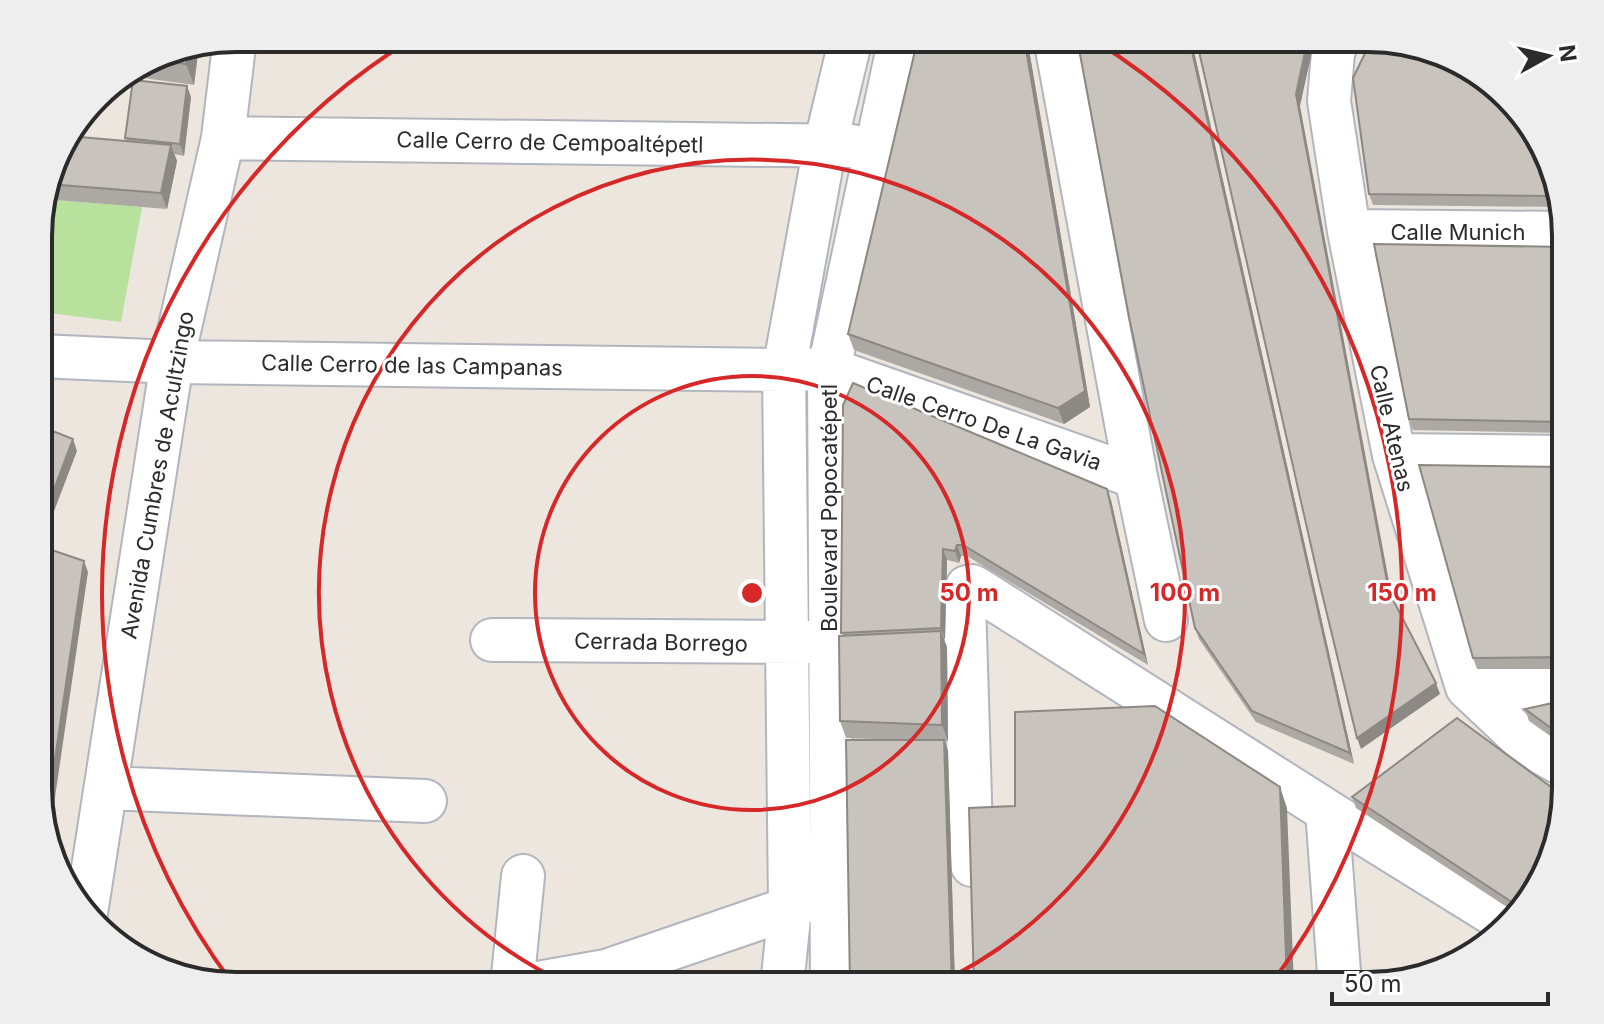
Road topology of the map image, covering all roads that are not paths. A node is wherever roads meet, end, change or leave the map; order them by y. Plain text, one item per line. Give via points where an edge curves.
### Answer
1 (233, 52) edge
2 (848, 52) edge
3 (897, 52) edge
4 (1058, 52) edge
5 (1338, 52) edge
6 (223, 138) junction
7 (825, 146) junction
8 (877, 146) junction
9 (1349, 231) junction
10 (1552, 233) edge
11 (52, 357) edge
12 (172, 362) junction
13 (829, 369) junction
14 (784, 370) junction
15 (1394, 455) junction
16 (1552, 457) edge
17 (1136, 477) junction
18 (1166, 620) dead end
19 (492, 640) dead end
20 (830, 642) junction
21 (787, 643) junction
22 (1467, 687) junction
23 (1552, 688) edge
24 (1552, 758) edge
25 (106, 788) junction
26 (425, 801) dead end
27 (1327, 811) junction
28 (523, 876) dead end
29 (831, 889) junction
30 (88, 898) edge
31 (790, 908) junction
32 (973, 909) edge
33 (1498, 917) edge
34 (513, 972) edge
35 (600, 972) edge
36 (783, 972) edge
37 (832, 972) edge
38 (1339, 972) edge

1 - 6 street, Avenida Cumbres de Acultzingo
2 - 7 street, Boulevard Popocatépetl
3 - 8 street, Boulevard Popocatépetl
4 - 17 street
5 - 9 street, Calle Atenas via 1329,101
6 - 7 street, Calle Cerro de Cempoaltépetl
6 - 12 street, Avenida Cumbres de Acultzingo
7 - 8 street, Calle Cerro de Cempoaltépetl
7 - 14 street, Boulevard Popocatépetl
8 - 13 street, Boulevard Popocatépetl
9 - 10 street, Calle Munich
9 - 15 street, Calle Atenas
11 - 12 street, Calle Cerro de las Campanas
12 - 14 street, Calle Cerro de las Campanas
12 - 25 street, Avenida Cumbres de Acultzingo
13 - 14 street, Calle Cerro De La Gavia
13 - 17 street, Calle Cerro De La Gavia
13 - 20 street, Boulevard Popocatépetl
14 - 21 street, Boulevard Popocatépetl
15 - 16 street
15 - 22 street, Calle Atenas
17 - 18 street
19 - 21 street, Cerrada Borrego
20 - 21 street, Cerrada Borrego
20 - 29 street, Boulevard Popocatépetl
21 - 31 street, Boulevard Popocatépetl
22 - 23 street
22 - 24 street, Calle Atenas via 1520,737
25 - 26 street
25 - 30 street, Avenida Cumbres de Acultzingo
27 - 32 street via 967,587
27 - 33 street
27 - 38 street
28 - 34 street
29 - 31 street
29 - 37 street, Boulevard Popocatépetl
31 - 35 street
31 - 36 street, Boulevard Popocatépetl

